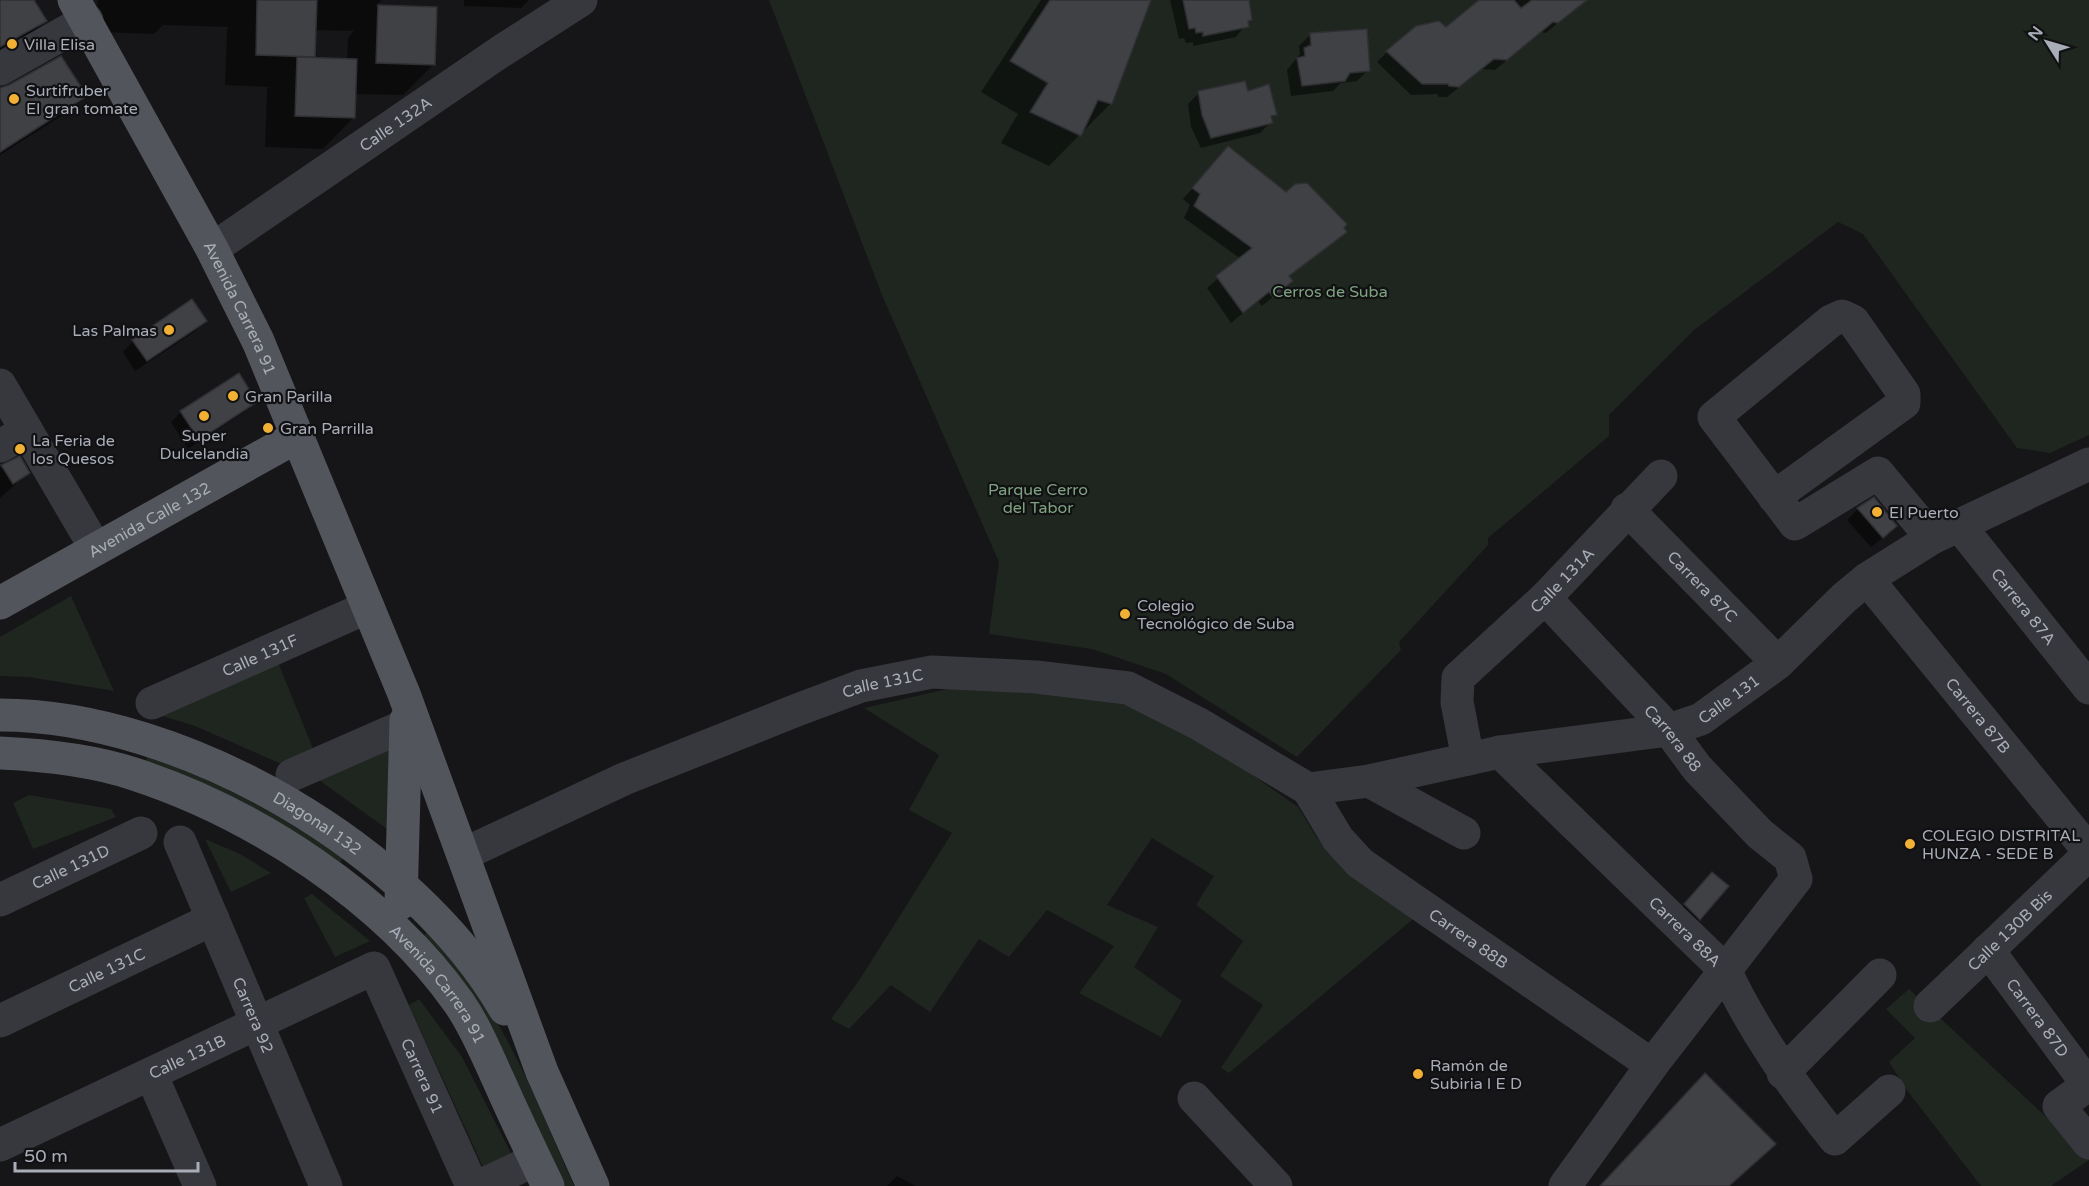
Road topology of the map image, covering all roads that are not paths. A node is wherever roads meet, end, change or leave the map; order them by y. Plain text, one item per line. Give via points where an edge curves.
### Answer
1 (581, 0) edge
2 (80, 10) edge
3 (0, 69) edge
4 (212, 249) junction
5 (0, 385) edge
6 (298, 436) junction
7 (13, 438) edge
8 (2089, 464) edge
9 (1661, 476) dead end
10 (1774, 497) junction
11 (1627, 509) junction
12 (1946, 532) junction
13 (96, 549) junction
14 (1867, 579) junction
15 (1545, 598) junction
16 (0, 603) edge
17 (368, 607) junction
18 (1778, 663) junction
19 (2089, 688) edge
20 (152, 703) dead end
21 (405, 710) junction
22 (0, 714) edge
23 (1669, 730) junction
24 (1500, 752) junction
25 (0, 753) edge
26 (1468, 759) junction
27 (292, 775) dead end
28 (1369, 781) junction
29 (1308, 789) junction
30 (141, 833) dead end
31 (1464, 833) dead end
32 (180, 842) dead end
33 (2089, 853) edge
34 (464, 854) junction
35 (402, 886) junction
36 (0, 900) edge
37 (213, 919) junction
38 (399, 934) junction
39 (1988, 950) junction
40 (374, 968) joint
41 (1725, 970) junction
42 (1880, 975) dead end
43 (1930, 1006) dead end
44 (0, 1021) edge
45 (258, 1023) junction
46 (1652, 1065) junction
47 (542, 1072) junction
48 (1783, 1073) junction
49 (151, 1074) junction
50 (2089, 1085) edge
51 (1890, 1091) dead end
52 (1194, 1098) dead end
53 (2089, 1143) edge
54 (0, 1145) edge
55 (542, 1173) edge
56 (200, 1186) edge
57 (326, 1186) edge
58 (472, 1186) edge
59 (480, 1186) edge
60 (593, 1186) edge
61 (1276, 1186) edge
62 (1565, 1186) edge

1 - 4 street, Calle 132A via 500,51
2 - 3 street
2 - 4 main road, Avenida Carrera 91
4 - 6 main road, Avenida Carrera 91 via 258,341
5 - 7 street
6 - 13 main road, Avenida Calle 132
6 - 17 main road, Avenida Carrera 91
7 - 13 street
8 - 12 street, Calle 131
9 - 11 street, Calle 131A
10 - 10 street via 1904,403 1904,394 1853,321 1842,316 1714,417
10 - 12 street, Carrera 87A via 1795,524 1878,473
11 - 15 street, Calle 131A
11 - 18 street, Carrera 87C
12 - 14 street, Calle 131
12 - 19 street, Carrera 87A
13 - 16 main road, Avenida Calle 132
14 - 18 street, Calle 131
14 - 33 street, Carrera 87B
15 - 23 street, Carrera 88
15 - 26 street, Calle 131A via 1458,678 1457,702
17 - 20 street, Calle 131F
17 - 21 main road, Avenida Carrera 91
18 - 23 street, Calle 131 via 1701,719
21 - 27 street
21 - 34 main road, Avenida Carrera 91
21 - 35 main road, Avenida Carrera 91
22 - 35 main road, Diagonal 132 via 54,718 108,730 214,766 297,808
23 - 24 street, Calle 131
23 - 41 street, Carrera 88 via 1697,768 1760,834 1790,858 1796,879
24 - 26 street, Calle 131
24 - 41 street, Carrera 88A
25 - 38 main road, Diagonal 132 via 53,757 132,773 199,799 259,829 308,860 366,903
26 - 28 street, Calle 131
28 - 29 street, Calle 131
28 - 31 street
29 - 34 street, Calle 131C via 1199,724 1128,688 1036,677 932,672 861,686 797,710 624,779
29 - 46 street, Carrera 88B via 1338,839 1360,863
30 - 36 street, Calle 131D
32 - 37 street, Carrera 92
33 - 39 street, Calle 130B Bis
34 - 47 main road, Avenida Carrera 91
35 - 38 main road, Avenida Carrera 91
35 - 47 main road, Diagonal 132 via 456,938 493,988
37 - 44 street, Calle 131C
37 - 45 street, Carrera 92
38 - 55 main road, Avenida Carrera 91 via 476,1030
39 - 43 street, Calle 130B Bis
39 - 50 street, Carrera 87D
40 - 45 street, Calle 131B
40 - 58 street, Carrera 91
41 - 46 street
41 - 48 street, Carrera 88A via 1744,1010
42 - 48 street
45 - 49 street, Calle 131B
45 - 57 street, Carrera 92
46 - 62 street
47 - 60 main road, Avenida Carrera 91
48 - 51 street, Carrera 88A via 1835,1139
49 - 54 street, Calle 131B
49 - 56 street
50 - 53 street via 2059,1106
52 - 61 street
55 - 59 street

